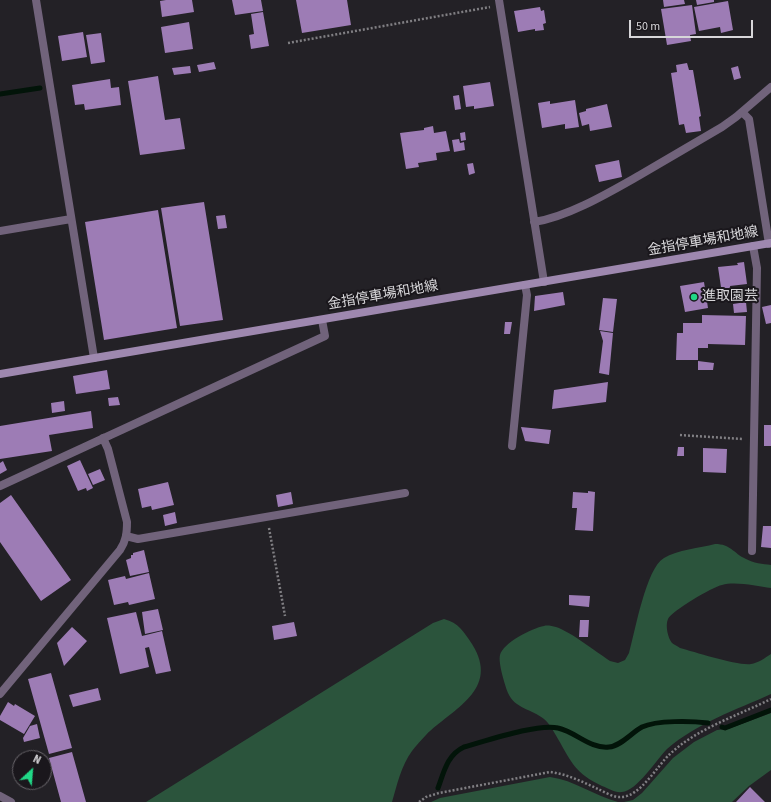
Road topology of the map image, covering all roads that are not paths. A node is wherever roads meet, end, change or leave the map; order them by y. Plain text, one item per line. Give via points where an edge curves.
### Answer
1 (36, 0) edge
2 (499, 3) edge
3 (771, 87) edge
4 (742, 112) junction
5 (71, 219) junction
6 (534, 222) junction
7 (0, 231) edge
8 (770, 244) edge
9 (753, 246) junction
10 (544, 282) junction
11 (525, 285) junction
12 (322, 320) junction
13 (94, 358) junction
14 (0, 374) edge
15 (103, 438) junction
16 (512, 446) dead end
17 (0, 486) edge
18 (405, 493) dead end
19 (126, 536) junction
20 (752, 551) dead end
21 (0, 694) edge
22 (0, 796) edge
23 (11, 802) edge

1 - 5 street
2 - 6 street
3 - 4 street
4 - 6 street via 722,127 607,193 549,220
4 - 8 street via 749,119
5 - 7 street
5 - 13 street
6 - 10 street
8 - 9 main road, 金指停車場和地線
9 - 10 main road, 金指停車場和地線
9 - 20 street via 756,268
10 - 11 main road, 金指停車場和地線
11 - 12 main road, 金指停車場和地線
11 - 16 street via 527,295
12 - 13 main road, 金指停車場和地線
12 - 15 street via 325,336
13 - 14 main road, 金指停車場和地線
15 - 17 street
15 - 19 street via 127,522
18 - 19 street via 138,539
19 - 21 street via 120,550
22 - 23 street

